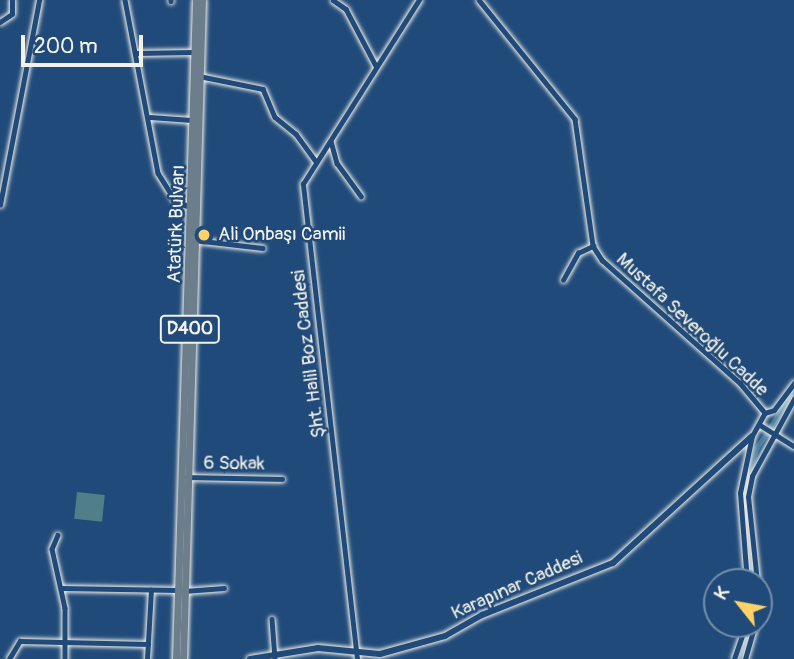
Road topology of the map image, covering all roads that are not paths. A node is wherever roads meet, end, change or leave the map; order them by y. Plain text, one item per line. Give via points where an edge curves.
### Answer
1 (12, 0) edge
2 (39, 0) edge
3 (125, 0) edge
4 (195, 0) edge
5 (202, 0) edge
6 (333, 0) edge
7 (419, 0) edge
8 (479, 0) edge
9 (0, 22) edge
10 (193, 52) junction
11 (136, 53) junction
12 (376, 66) junction
13 (198, 76) junction
14 (150, 117) junction
15 (191, 120) junction
16 (331, 141) junction
17 (316, 162) junction
18 (361, 196) dead end
19 (0, 205) edge
20 (191, 207) junction
21 (193, 240) junction
22 (593, 246) junction
23 (263, 248) dead end
24 (563, 280) dead end
25 (794, 383) edge
26 (794, 399) edge
27 (765, 413) junction
28 (762, 427) junction
29 (772, 433) junction
30 (752, 436) junction
31 (794, 446) edge
32 (186, 477) junction
33 (282, 479) dead end
34 (58, 535) dead end
35 (746, 568) edge
36 (756, 568) edge
37 (61, 588) junction
38 (224, 588) dead end
39 (151, 590) junction
40 (181, 590) junction
41 (272, 619) dead end
42 (741, 638) edge
43 (751, 638) edge
44 (65, 641) junction
45 (148, 644) junction
46 (357, 656) edge
47 (275, 657) edge
48 (9, 659) edge
49 (65, 659) edge
50 (147, 659) edge
51 (176, 659) edge
52 (183, 659) edge
53 (250, 659) edge
54 (734, 659) edge
55 (744, 659) edge

1 - 9 street via 12,14
2 - 19 street
3 - 11 street
4 - 10 main road, Atatürk Bulvarı / D400
5 - 13 main road, Atatürk Bulvarı / D400
6 - 12 street via 345,9
7 - 12 street, Şht. Halil Boz Caddesi
8 - 22 street, Mustafa Severoğlu Cadde via 575,119
10 - 11 street
10 - 15 main road, Atatürk Bulvarı / D400
11 - 14 street
12 - 16 street, Şht. Halil Boz Caddesi
13 - 17 street via 263,89 275,117
13 - 20 main road, Atatürk Bulvarı / D400
14 - 15 street
14 - 20 street via 158,173 175,200
15 - 20 main road, Atatürk Bulvarı / D400
16 - 17 street, Şht. Halil Boz Caddesi
16 - 18 street via 337,163
17 - 46 street, Şht. Halil Boz Caddesi via 303,184
20 - 21 main road, Atatürk Bulvarı / D400
20 - 40 main road, Atatürk Bulvarı / D400
21 - 23 street
21 - 32 main road, Atatürk Bulvarı / D400
22 - 24 street via 578,253
22 - 27 street, Mustafa Severoğlu Cadde via 627,284 740,383
25 - 27 street via 774,410
26 - 29 street
27 - 28 street
28 - 29 street
28 - 30 street
29 - 31 street
29 - 36 street via 752,476 748,498
30 - 35 street via 740,494
30 - 46 street, Karapınar Caddesi via 613,563 482,615 445,636
32 - 33 street, 6 Sokak
32 - 40 main road, Atatürk Bulvarı / D400
34 - 37 street via 52,549
37 - 39 street
37 - 44 street
38 - 40 street
39 - 40 street
39 - 45 street
40 - 51 main road, Atatürk Bulvarı / D400
40 - 52 main road, Atatürk Bulvarı / D400
41 - 47 street
42 - 54 street
43 - 55 street
44 - 45 street
44 - 48 street via 20,641
44 - 49 street
45 - 50 street
46 - 47 street, Karapınar Caddesi via 318,648
47 - 53 street, Karapınar Caddesi

